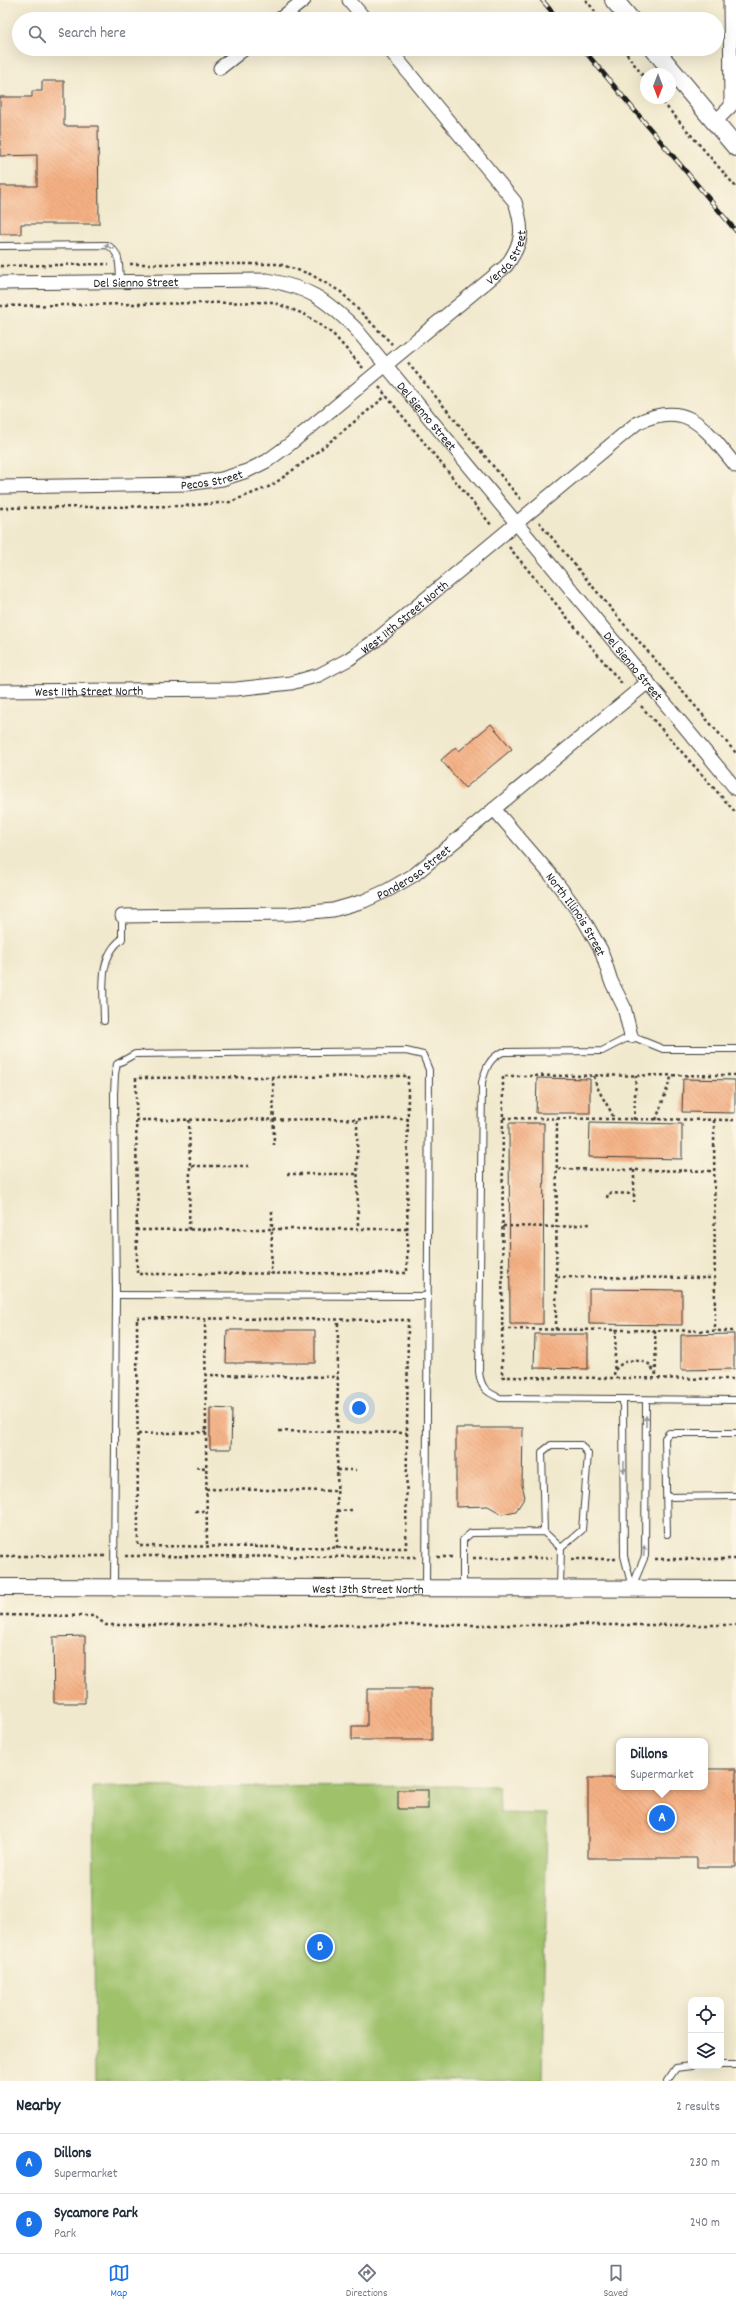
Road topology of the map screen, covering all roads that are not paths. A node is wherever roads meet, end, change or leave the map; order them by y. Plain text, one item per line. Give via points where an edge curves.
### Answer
1 (304, 0) edge
2 (349, 0) edge
3 (614, 0) edge
4 (730, 0) edge
5 (289, 12) edge
6 (359, 12) edge
7 (624, 12) edge
8 (235, 56) edge
9 (395, 56) edge
10 (660, 56) edge
11 (220, 68) dead end
12 (715, 122) junction
13 (736, 147) edge
14 (0, 246) edge
15 (120, 281) junction
16 (0, 284) edge
17 (385, 364) junction
18 (736, 466) edge
19 (0, 487) edge
20 (516, 524) junction
21 (648, 682) junction
22 (0, 691) edge
23 (736, 789) edge
24 (494, 809) junction
25 (122, 916) joint
26 (104, 1021) dead end
27 (631, 1036) junction
28 (736, 1049) edge
29 (116, 1295) junction
30 (428, 1296) junction
31 (623, 1400) junction
32 (736, 1400) edge
33 (646, 1401) junction
34 (736, 1433) edge
35 (736, 1496) edge
36 (667, 1497) junction
37 (544, 1532) junction
38 (667, 1534) dead end
39 (561, 1548) junction
40 (0, 1587) edge
41 (114, 1587) junction
42 (426, 1587) junction
43 (463, 1587) junction
44 (560, 1587) junction
45 (632, 1587) junction
46 (736, 1589) edge
47 (724, 2065) edge
48 (736, 2065) edge
49 (688, 2066) edge
50 (666, 2081) edge

1 - 5 street
2 - 6 street
3 - 7 main road
4 - 12 street via 731,106
8 - 11 street
9 - 17 street, Verda Street via 516,202 521,221 521,236 516,252 506,266
10 - 12 main road
12 - 13 main road
15 -> 14 lane via 118,255 115,249 107,245
15 - 16 street, Del Sienno Street
15 - 17 street, Del Sienno Street via 267,280 295,285 316,295 336,310
17 - 19 street, Pecos Street via 267,461 222,479 187,484
17 - 20 street, Del Sienno Street
18 - 20 street, West 11th Street North via 708,432 687,418 670,413 654,415 637,423
20 - 21 street, Del Sienno Street
20 - 22 street, West 11th Street North via 349,659 319,675 291,683 236,689
21 - 23 street, Del Sienno Street
21 - 24 street, Ponderosa Street
24 - 25 street, Ponderosa Street via 414,875 370,898 333,910 290,914
24 - 27 street, North Illinois Street via 550,874 581,915 602,950 611,981 624,1007
25 - 26 lane via 122,939 112,946 103,968
27 - 28 lane via 663,1049
27 - 31 lane via 602,1051 502,1052 488,1063 482,1082 478,1372 480,1384 484,1390 500,1398
29 - 30 lane
29 - 30 lane via 114,1094 117,1064 135,1054 406,1051 422,1055 429,1070
29 - 41 lane
30 - 42 lane
31 - 33 lane
31 -> 45 lane via 625,1559
32 - 33 lane
45 -> 33 lane via 644,1559
34 - 36 lane via 669,1433 665,1438
35 - 36 lane
36 - 38 lane
37 - 39 lane
37 - 39 lane via 542,1452 551,1445 581,1445 588,1454 582,1530
37 - 43 lane via 471,1533 463,1540
39 - 44 lane
40 - 41 street, West 13th Street North
41 - 42 street, West 13th Street North
42 - 43 street, West 13th Street North
43 - 44 street, West 13th Street North
44 - 45 street, West 13th Street North
45 - 46 street, West 13th Street North
47 - 48 lane
49 - 50 lane via 676,2068

